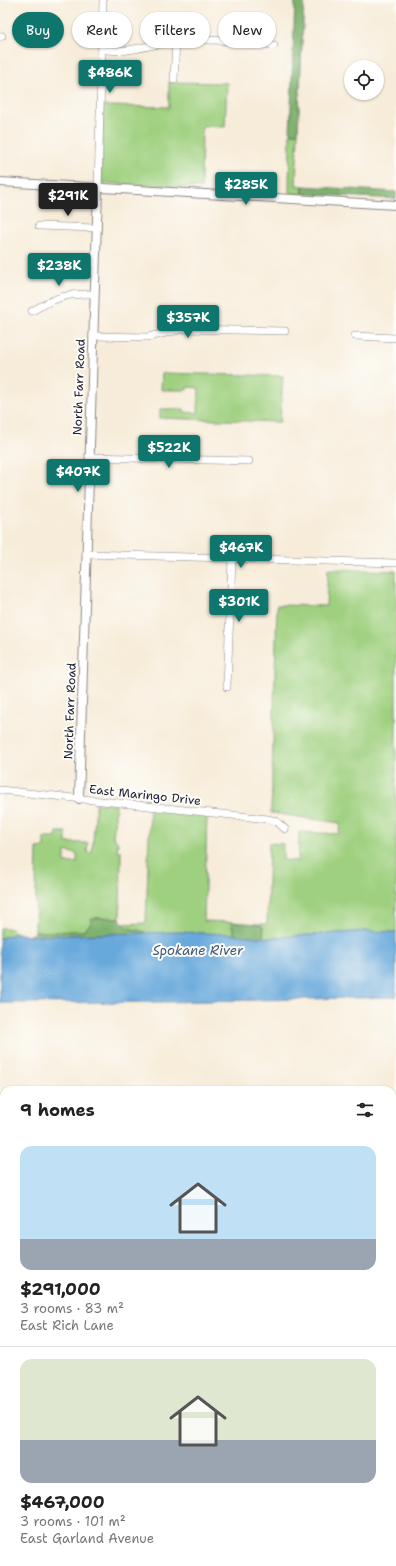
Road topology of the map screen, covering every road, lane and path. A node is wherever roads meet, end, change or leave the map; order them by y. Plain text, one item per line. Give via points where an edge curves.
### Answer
1 (103, 0) edge
2 (142, 48) edge
3 (176, 48) edge
4 (102, 49) junction
5 (174, 80) dead end
6 (0, 182) edge
7 (98, 188) junction
8 (396, 205) edge
9 (39, 226) dead end
10 (96, 228) junction
11 (94, 294) junction
12 (32, 311) dead end
13 (285, 331) dead end
14 (93, 336) junction
15 (355, 336) dead end
16 (396, 338) edge
17 (89, 457) junction
18 (249, 461) dead end
19 (86, 554) junction
20 (232, 559) junction
21 (396, 564) edge
22 (228, 687) dead end
23 (0, 790) edge
24 (79, 799) junction
25 (285, 829) dead end

1 - 4 street, North Farr Road
2 - 4 street via 122,52
3 - 5 street
4 - 7 street, North Farr Road
6 - 7 street
7 - 8 street
7 - 10 street, North Farr Road
9 - 10 street
10 - 11 street, North Farr Road
11 - 12 street via 75,293 62,296
11 - 14 street, North Farr Road
13 - 14 street via 183,329 148,337
14 - 17 street, North Farr Road
15 - 16 street
17 - 18 street
17 - 19 street, North Farr Road
19 - 20 street
19 - 24 street, North Farr Road
20 - 21 street
20 - 22 street
23 - 24 street, East Maringo Drive
24 - 25 street, East Maringo Drive via 268,819 276,821

